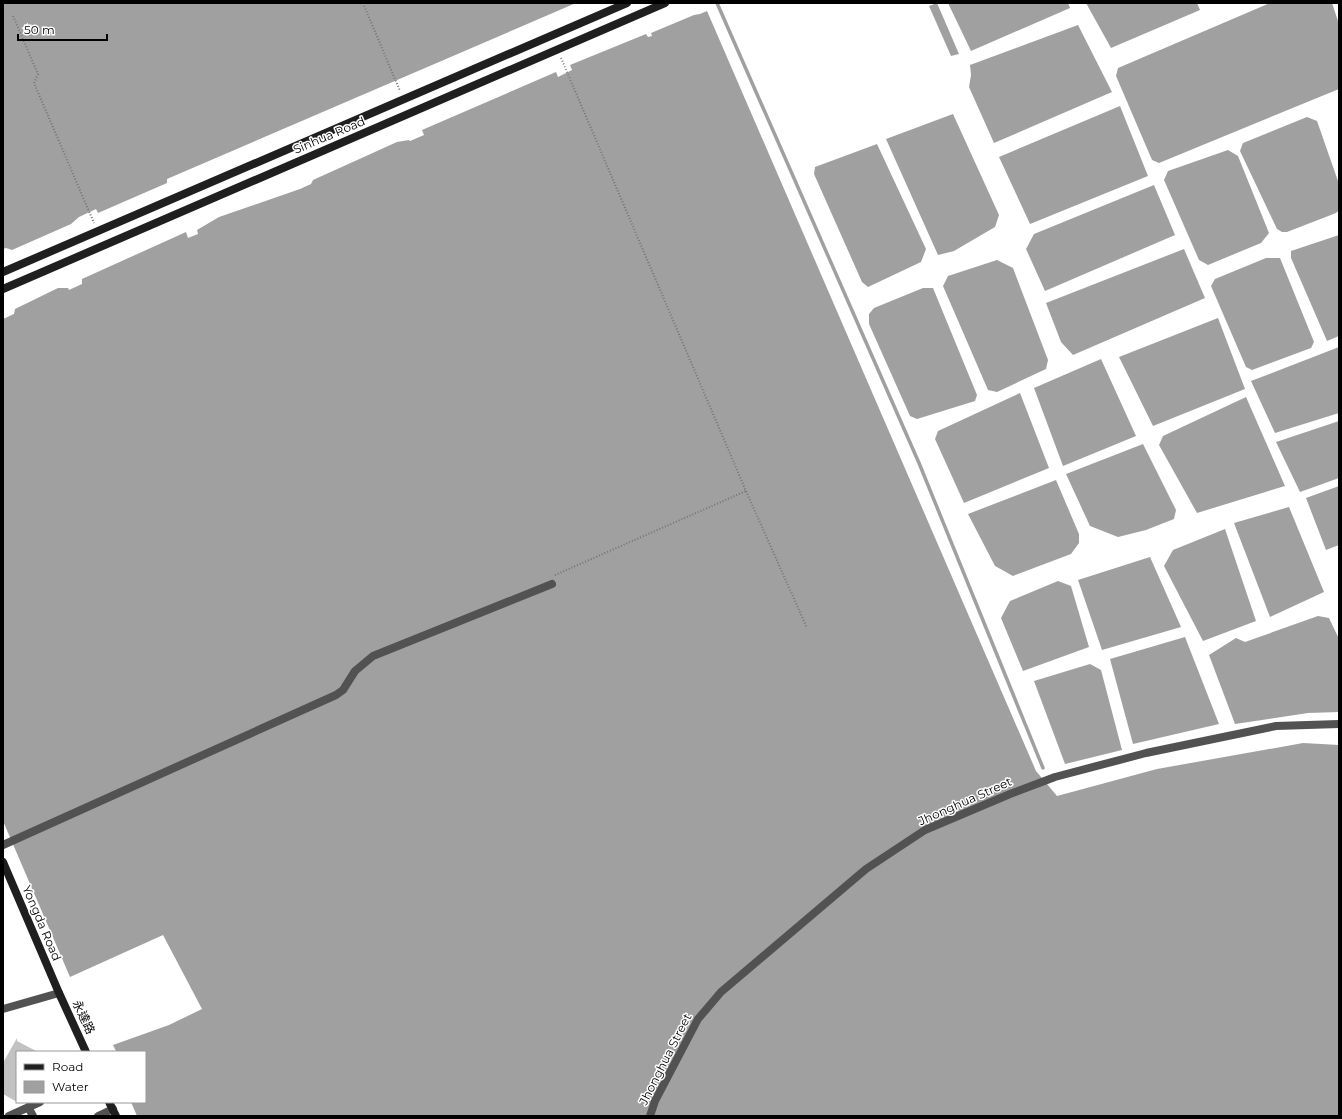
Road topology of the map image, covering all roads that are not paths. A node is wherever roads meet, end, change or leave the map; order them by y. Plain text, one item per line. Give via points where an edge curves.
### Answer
1 (627, 3) edge
2 (665, 3) edge
3 (3, 272) edge
4 (3, 289) edge
5 (552, 584) dead end
6 (1339, 724) edge
7 (3, 845) edge
8 (3, 862) edge
9 (59, 993) junction
10 (3, 1009) edge
11 (86, 1051) edge
12 (38, 1103) edge
13 (28, 1108) junction
14 (113, 1109) edge
15 (9, 1116) edge
16 (33, 1116) edge
17 (98, 1116) edge
18 (650, 1116) edge

1 - 3 street, Sinhua Road
2 - 4 street, Sinhua Road
5 - 7 street via 372,656 355,671 343,690 336,695
6 - 18 street, Jhonghua Street via 1276,726 1146,753 1055,777 925,830 866,869 721,992 698,1019 655,1100
8 - 9 street, Yongda Road
9 - 10 street
9 - 11 street, 永達路
12 - 13 street
13 - 15 street
13 - 16 street
14 - 17 street

